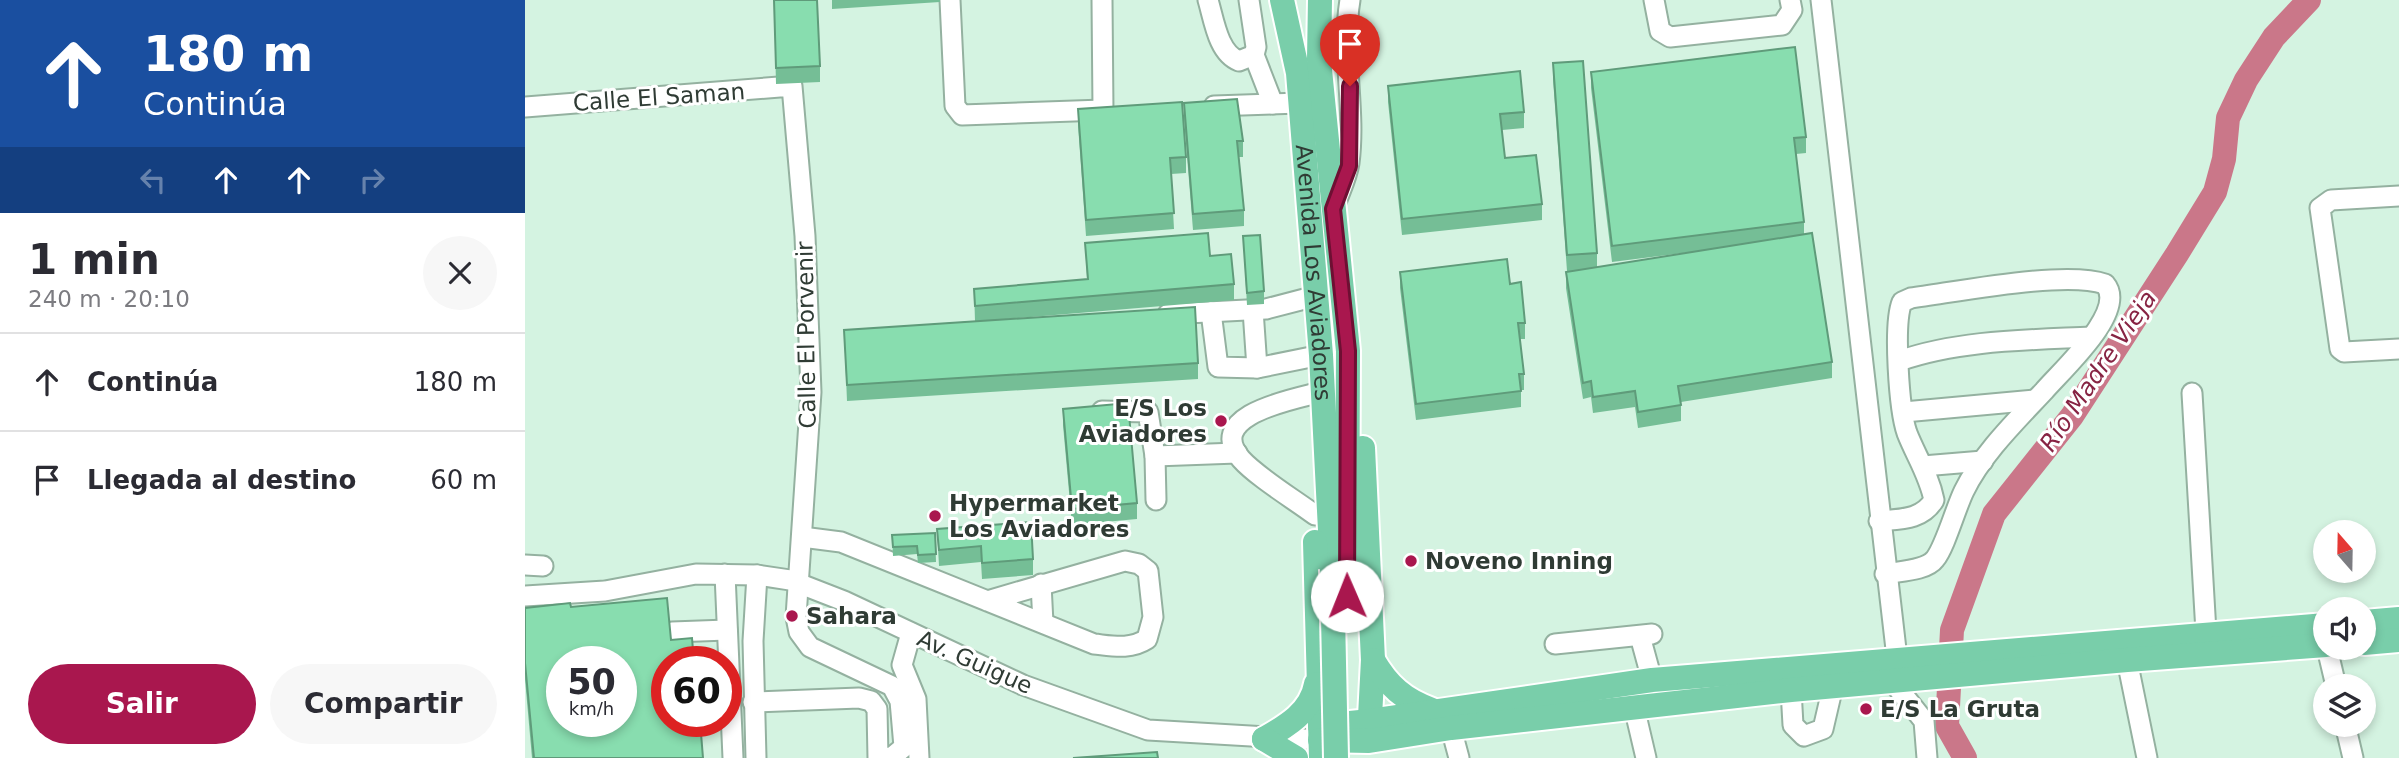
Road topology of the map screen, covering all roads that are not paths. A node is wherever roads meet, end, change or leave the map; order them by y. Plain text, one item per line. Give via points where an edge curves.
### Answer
1 (950, 0) edge
2 (1102, 0) edge
3 (1208, 0) edge
4 (1249, 0) edge
5 (1282, 0) edge
6 (1320, 0) edge
7 (1350, 0) edge
8 (1654, 0) edge
9 (1791, 5) edge
10 (1821, 5) edge
11 (1254, 55) junction
12 (792, 86) joint
13 (1300, 103) junction
14 (1273, 104) junction
15 (525, 107) edge
16 (1195, 107) edge
17 (1129, 109) edge
18 (1103, 110) junction
19 (2399, 196) edge
20 (1333, 209) junction
21 (1316, 296) junction
22 (1253, 310) junction
23 (1211, 312) junction
24 (1142, 315) edge
25 (2091, 338) junction
26 (2399, 349) edge
27 (1348, 351) junction
28 (1321, 355) junction
29 (1899, 361) junction
30 (1257, 369) junction
31 (1317, 393) junction
32 (2192, 393) dead end
33 (2035, 400) junction
34 (1077, 412) edge
35 (1904, 412) junction
36 (1237, 453) junction
37 (1155, 456) junction
38 (1983, 461) junction
39 (1923, 466) junction
40 (1156, 500) dead end
41 (1315, 515) junction
42 (1879, 521) junction
43 (802, 537) junction
44 (1339, 569) junction
45 (725, 574) junction
46 (1885, 574) junction
47 (757, 575) junction
48 (799, 583) junction
49 (1041, 584) junction
50 (525, 596) edge
51 (987, 601) junction
52 (2399, 619) edge
53 (2376, 621) edge
54 (1042, 623) junction
55 (727, 630) junction
56 (672, 632) edge
57 (2206, 632) junction
58 (911, 633) junction
59 (2313, 636) edge
60 (2313, 638) edge
61 (2399, 640) edge
62 (2376, 642) edge
63 (1555, 644) dead end
64 (1373, 660) junction
65 (2127, 660) junction
66 (1991, 662) junction
67 (1318, 666) junction
68 (1906, 669) junction
69 (1640, 681) junction
70 (1833, 686) junction
71 (1791, 690) junction
72 (753, 702) junction
73 (1634, 707) junction
74 (1432, 710) junction
75 (1451, 728) junction
76 (1419, 733) junction
77 (2348, 737) edge
78 (1264, 739) junction
79 (1365, 745) edge
80 (1324, 746) edge
81 (733, 758) edge
82 (756, 758) edge
83 (879, 758) edge
84 (919, 758) edge
85 (1296, 758) edge
86 (1393, 758) edge
87 (1459, 758) edge
88 (1646, 758) edge
89 (1927, 758) edge
90 (2147, 758) edge
91 (2353, 758) edge

1 - 18 street via 954,106 962,115
2 - 18 street
3 - 11 street via 1230,58 1239,61
4 - 11 street
5 - 13 main road, Avenida Los Aviadores
6 - 20 main road, Avenida Los Aviadores via 1319,60
7 - 20 street via 1349,166
8 - 9 street via 1660,31 1670,37 1782,25
9 - 10 street
10 - 42 street
11 - 14 street
12 - 15 street, Calle El Saman
12 - 43 street, Calle El Porvenir via 805,236 810,392
13 - 14 street
13 - 21 main road, Avenida Los Aviadores
14 - 16 street
17 - 18 street
19 - 26 street via 2331,200 2320,208 2340,349
20 - 27 main road, Avenida Los Aviadores
21 - 22 street
21 - 28 main road, Avenida Los Aviadores
22 - 23 street
22 - 30 street
23 - 24 street
23 - 30 street via 1218,367
25 - 29 street via 1928,351
25 - 29 street via 2112,299 2105,284 2079,279 2025,284 1902,302 1896,329
25 - 33 street
27 - 44 main road, Avenida Los Aviadores
27 - 64 main road via 1361,411
28 - 30 street
28 - 31 main road
28 - 44 main road, Avenida Los Aviadores
29 - 35 street
31 - 36 street via 1269,404 1238,423 1232,437
31 - 41 main road
32 - 57 street
33 - 35 street
33 - 38 street
34 - 37 street via 1148,412
35 - 39 street via 1906,431
36 - 37 street
36 - 41 street
37 - 40 street
38 - 39 street
38 - 46 street via 1965,489 1937,557 1927,565
39 - 42 street via 1934,500 1927,510 1913,517
41 - 67 main road
42 - 46 street
43 - 48 street, Calle El Porvenir
43 - 51 street via 841,542
44 - 79 main road, Avenida Los Aviadores
44 - 80 main road, Avenida Los Aviadores, bridge
45 - 47 street, Av. Guigue
45 - 50 street, Av. Guigue via 697,574 605,591
45 - 55 street
46 - 68 street
47 - 48 street, Av. Guigue
47 - 72 street
48 - 58 street, Av. Guigue
48 - 83 street, Calle El Porvenir via 796,617 799,632 810,647 892,687 900,701 904,747 892,757
49 - 51 street
49 - 54 street
49 - 54 street via 1125,561 1139,564 1148,571 1153,617 1147,639 1126,647 1094,644
51 - 54 street
52 - 53 main road
55 - 56 street
55 - 81 street
57 - 59 main road
57 - 66 main road
58 - 78 street, Av. Guigue via 1023,685 1148,730
58 - 84 street via 902,665 916,699
60 - 65 main road
61 - 62 main road
63 - 69 street via 1646,635
64 - 74 main road via 1385,681 1408,701
64 - 79 main road
65 - 66 main road
65 - 90 street
66 - 68 main road
67 - 78 main road via 1307,706 1289,725
67 - 80 main road
68 - 69 main road
68 - 70 main road
68 - 89 street via 1924,721
69 - 73 street
69 - 74 main road
70 - 71 main road
70 - 71 street via 1823,729 1804,736 1793,725
71 - 73 main road
72 - 82 street
72 - 83 street via 871,701 877,709
73 - 75 main road
73 - 88 street
74 - 79 main road
75 - 76 main road
75 - 87 street
76 - 79 main road
76 - 86 main road
77 - 91 street
78 - 80 street, Av. Guigue
78 - 85 main road
79 - 80 main road

